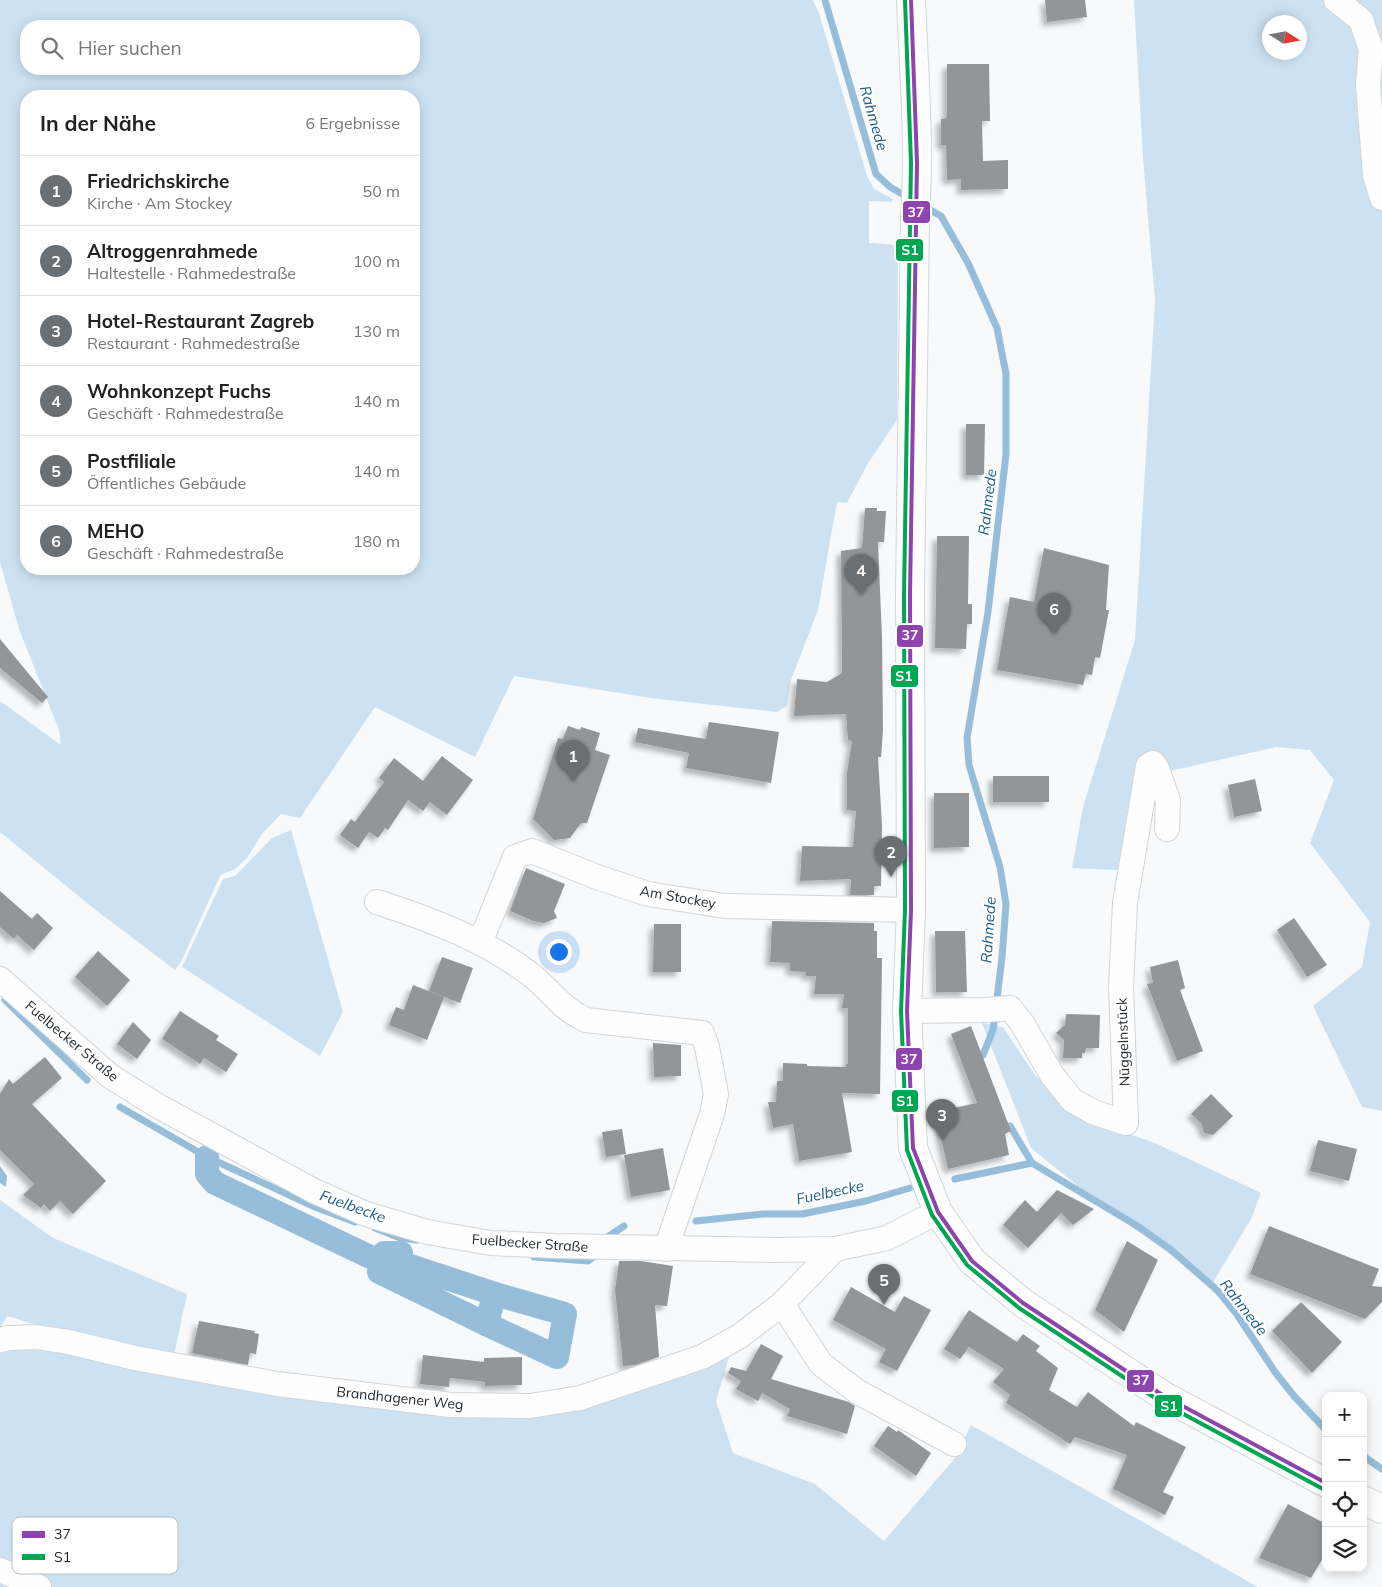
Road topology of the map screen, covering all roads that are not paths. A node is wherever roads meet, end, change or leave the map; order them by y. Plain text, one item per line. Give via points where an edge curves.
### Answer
1 (911, 0) edge
2 (1336, 0) edge
3 (1382, 198) edge
4 (1167, 828) dead end
5 (377, 902) dead end
6 (911, 910) junction
7 (480, 943) junction
8 (3, 986) edge
9 (907, 1012) junction
10 (938, 1212) junction
11 (666, 1249) junction
12 (836, 1249) junction
13 (782, 1304) junction
14 (0, 1340) edge
15 (954, 1444) dead end
16 (1324, 1482) edge
17 (1367, 1502) edge
18 (1382, 1509) edge
19 (0, 1570) edge
20 (39, 1587) edge

1 - 6 main road via 917,186 910,586
2 - 3 street via 1361,20 1371,49 1369,94 1376,175
4 - 9 street, Nüggelnstück via 1168,800 1153,763 1148,766 1125,903 1121,988 1126,1123 1093,1112 1072,1100 1052,1075 1010,1008
5 - 7 street
6 - 7 street, Am Stockey via 725,906 648,894 532,851 515,857
6 - 9 main road
7 - 11 street via 530,974 570,1012 586,1020 702,1033 716,1094
8 - 11 street, Fuelbecker Straße via 110,1076 158,1106 305,1186 366,1214 427,1232 491,1243
9 - 10 main road via 913,1148
10 - 12 street, Fuelbecker Straße via 887,1238
10 - 16 main road via 972,1261 1023,1302 1164,1396
11 - 12 street, Fuelbecker Straße
12 - 13 street, Brandhagener Weg
13 - 14 street, Brandhagener Weg via 740,1336 702,1357 580,1398 530,1406 451,1405 277,1384 36,1337
13 - 15 street via 821,1364 858,1392
17 - 18 main road
19 - 20 street

